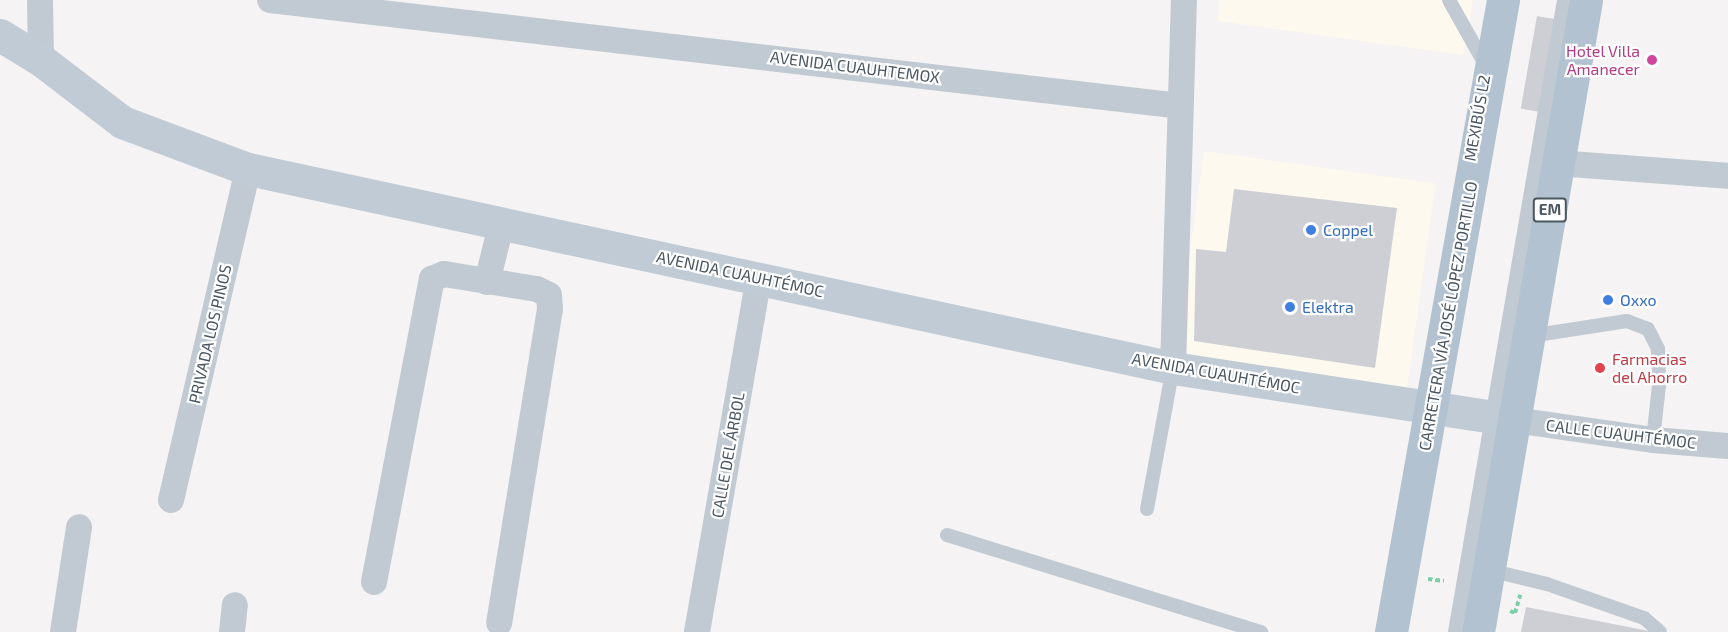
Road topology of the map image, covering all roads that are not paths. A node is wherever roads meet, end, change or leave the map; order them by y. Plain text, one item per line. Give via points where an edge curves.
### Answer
1 (40, 0) edge
2 (270, 0) edge
3 (1184, 0) edge
4 (1449, 0) edge
5 (1503, 0) edge
6 (1514, 0) edge
7 (1563, 0) edge
8 (1586, 0) edge
9 (0, 35) edge
10 (41, 60) junction
11 (1490, 74) junction
12 (1179, 106) junction
13 (1557, 163) junction
14 (248, 169) junction
15 (1728, 176) edge
16 (502, 222) junction
17 (759, 278) junction
18 (487, 282) junction
19 (1529, 337) junction
20 (1173, 368) junction
21 (1438, 410) junction
22 (1503, 418) junction
23 (1653, 440) junction
24 (1728, 446) edge
25 (171, 500) dead end
26 (1147, 509) dead end
27 (79, 527) dead end
28 (947, 535) dead end
29 (1489, 570) junction
30 (374, 582) dead end
31 (235, 605) dead end
32 (499, 623) dead end
33 (63, 632) edge
34 (232, 632) edge
35 (697, 632) edge
36 (1261, 632) edge
37 (1391, 632) edge
38 (1405, 632) edge
39 (1455, 632) edge
40 (1478, 632) edge
41 (1660, 632) edge

1 - 10 street
2 - 12 street, AVENIDA CUAUHTEMOX
3 - 12 street
4 - 11 lane
5 - 11 main road, CARRETERA VÍA JOSÉ LÓPEZ PORTILLO
6 - 21 lane, MEXIBÚS L2
7 - 22 lane
8 - 13 main road, EM
9 - 10 main road, AVENIDA CUAUHTÉMOC
10 - 14 main road, AVENIDA CUAUHTÉMOC via 122,122
11 - 21 main road, CARRETERA VÍA JOSÉ LÓPEZ PORTILLO
12 - 20 street
13 - 15 street
13 - 19 main road, EM
14 - 16 main road, AVENIDA CUAUHTÉMOC
14 - 25 street, PRIVADA LOS PINOS
16 - 17 main road, AVENIDA CUAUHTÉMOC
16 - 18 street
17 - 20 main road, AVENIDA CUAUHTÉMOC
17 - 35 street, CALLE DEL ÁRBOL
18 - 30 street via 444,274 432,279
18 - 32 street via 537,289 549,296 550,309
19 - 22 main road, EM
19 - 23 lane via 1627,321 1648,329 1658,349
20 - 21 main road, AVENIDA CUAUHTÉMOC
20 - 26 lane
21 - 22 main road, AVENIDA CUAUHTÉMOC
21 - 37 main road, CARRETERA VÍA JOSÉ LÓPEZ PORTILLO
21 - 38 lane, MEXIBÚS L2
22 - 23 street, CALLE CUAUHTÉMOC
22 - 29 main road, EM
22 - 39 lane
23 - 24 street, CALLE CUAUHTÉMOC
27 - 33 street
28 - 36 lane
29 - 40 main road, EM
29 - 41 lane via 1547,584 1644,618
31 - 34 street

